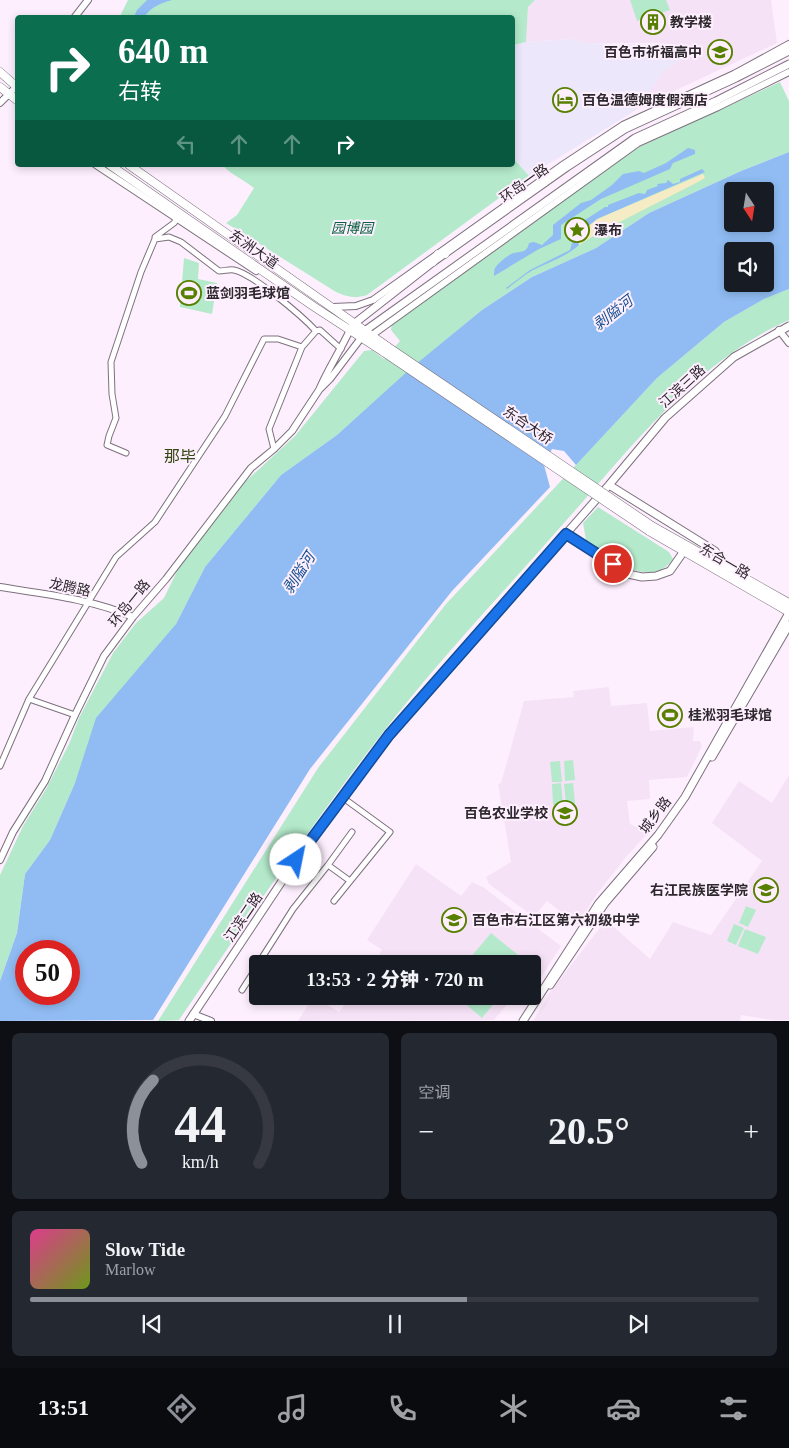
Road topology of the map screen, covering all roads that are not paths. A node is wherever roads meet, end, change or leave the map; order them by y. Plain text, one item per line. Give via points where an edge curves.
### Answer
1 (88, 0) edge
2 (76, 15) edge
3 (789, 44) edge
4 (789, 50) edge
5 (789, 64) edge
6 (0, 72) edge
7 (789, 72) edge
8 (15, 85) edge
9 (0, 87) edge
10 (15, 89) edge
11 (9, 95) junction
12 (15, 99) edge
13 (0, 103) edge
14 (99, 167) edge
15 (113, 167) edge
16 (132, 167) edge
17 (178, 216) junction
18 (155, 239) junction
19 (441, 254) junction
20 (433, 262) joint
21 (307, 288) junction
22 (300, 297) junction
23 (314, 306) junction
24 (333, 307) junction
25 (355, 323) junction
26 (789, 326) edge
27 (350, 330) junction
28 (780, 330) junction
29 (316, 331) junction
30 (366, 336) junction
31 (789, 343) edge
32 (302, 348) junction
33 (341, 349) junction
34 (387, 350) joint
35 (318, 390) junction
36 (274, 449) junction
37 (126, 454) dead end
38 (609, 485) junction
39 (650, 528) junction
40 (566, 534) junction
41 (684, 551) junction
42 (728, 568) junction
43 (0, 587) edge
44 (88, 603) junction
45 (789, 603) edge
46 (789, 612) edge
47 (133, 617) junction
48 (789, 625) edge
49 (29, 699) junction
50 (75, 715) junction
51 (0, 766) edge
52 (342, 797) junction
53 (352, 832) dead end
54 (0, 860) edge
55 (328, 865) junction
56 (350, 881) junction
57 (334, 901) dead end
58 (264, 955) edge
59 (249, 979) edge
60 (242, 990) dead end
61 (191, 1018) edge
62 (211, 1020) edge
63 (523, 1020) edge
64 (527, 1020) edge

1 - 2 street
3 - 19 street via 734,74 623,125
4 - 19 main road, 环岛一路 via 626,129
5 - 30 main road, 环岛一路 via 716,102 635,138
6 - 8 main road
7 - 30 street via 638,143
9 - 11 main road
10 - 11 street
11 - 12 main road
11 - 13 street
14 - 17 street
15 - 17 main road, 东洲大道
16 - 21 main road, 东洲大道
17 - 18 street
17 - 22 main road, 东洲大道
17 - 23 street via 307,306
18 - 29 street via 169,237 182,242 219,271 242,273 286,303
18 - 37 street via 140,272 111,362 116,418 107,445
19 - 20 main road
19 - 24 street via 373,300 356,306
20 - 25 main road, 环岛一路
21 - 22 main road
21 - 24 main road, 东洲大道
22 - 23 main road, 东洲大道
23 - 27 main road, 东洲大道
24 - 25 main road, 东洲大道
25 - 27 main road, 环岛一路
25 - 30 main road, 东洲大道
26 - 28 main road, 江滨三路
27 - 30 main road, 东洲大道
27 - 33 street, 环岛一路
28 - 31 street
28 - 38 main road, 江滨三路 via 734,357 665,418
29 - 32 street
29 - 33 street via 320,330
30 - 34 main road, 东洲大道
30 - 35 street, 环岛一路
32 - 36 street via 269,429
32 - 44 street via 278,339 264,339 225,416 155,522 116,558
33 - 35 street, 环岛一路
34 - 39 main road, 东合大桥, bridge
35 - 36 street, 环岛一路 via 292,431
36 - 47 street, 环岛一路 via 251,468
38 - 40 main road, 江滨二路
38 - 42 main road via 715,551
39 - 41 main road, 东合一路
39 - 42 main road, 东合一路
40 - 41 main road via 628,574 642,577 670,571
40 - 52 main road, 江滨二路 via 389,735
41 - 46 main road, 东合一路
42 - 45 main road, 东合一路
43 - 44 street, 龙腾路
44 - 47 street, 龙腾路
44 - 49 street
46 - 63 main road, 城乡路 via 685,797 658,835 599,903
47 - 50 street, 环岛一路 via 104,656
48 - 64 main road, 城乡路 via 688,799 661,838 605,903
49 - 50 street
49 - 51 street
50 - 54 street, 环岛一路 via 45,781 13,832
52 - 56 street via 390,832
52 - 61 main road, 江滨二路 via 306,845
53 - 55 street
55 - 56 street
55 - 58 street via 293,909
56 - 57 street
59 - 60 street
61 - 62 street

